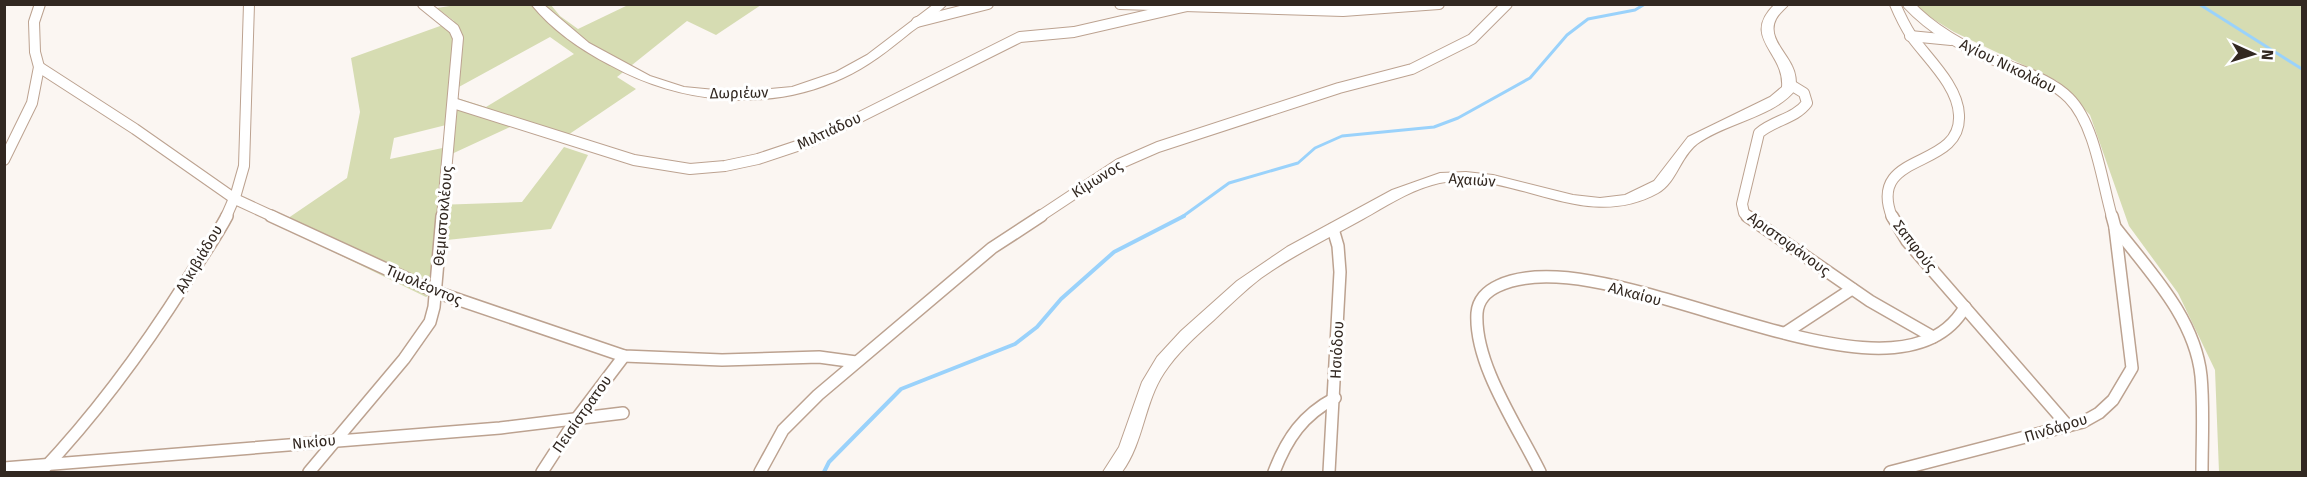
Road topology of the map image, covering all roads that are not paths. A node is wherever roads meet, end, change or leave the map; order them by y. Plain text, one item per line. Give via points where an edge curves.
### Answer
1 (40, 4) edge
2 (249, 4) edge
3 (423, 4) edge
4 (537, 4) edge
5 (942, 4) edge
6 (988, 4) edge
7 (1120, 4) edge
8 (1439, 4) edge
9 (1507, 4) edge
10 (1784, 4) edge
11 (1895, 4) edge
12 (1908, 4) edge
13 (1196, 5) edge
14 (917, 22) junction
15 (1910, 36) junction
16 (1955, 41) junction
17 (39, 67) junction
18 (1791, 85) junction
19 (453, 103) junction
20 (4, 160) edge
21 (235, 200) junction
22 (2115, 227) junction
23 (1333, 229) junction
24 (1852, 289) junction
25 (436, 292) junction
26 (1965, 307) junction
27 (1785, 333) junction
28 (1933, 337) junction
29 (624, 356) junction
30 (856, 362) junction
31 (1335, 398) junction
32 (623, 413) dead end
33 (577, 418) junction
34 (2068, 426) junction
35 (338, 441) junction
36 (4, 468) edge
37 (45, 468) edge
38 (309, 472) edge
39 (542, 472) edge
40 (760, 472) edge
41 (1112, 472) edge
42 (1274, 472) edge
43 (1329, 472) edge
44 (1540, 472) edge
45 (1890, 472) edge
46 (2202, 472) edge

1 - 17 street via 34,22
2 - 21 street, Αλκιβιάδου via 244,166
3 - 19 street, Θεμιστοκλέους via 454,29 458,38
4 - 14 street, Δωριέων via 563,30 611,60 672,88 710,94 776,92 825,82 860,64
5 - 14 street, Δωριέων
6 - 14 street
7 - 13 street
8 - 13 street via 1353,11
9 - 30 street, Κίμωνος via 1472,39 1412,69 1169,143 1119,164 992,248
10 - 18 main road via 1768,20 1767,32
11 - 15 street, Σαπφούς
12 - 16 street, Αγίου Νικολάου via 1925,22
13 - 19 street, Μιλτιάδου via 1074,32 1020,37 812,141 725,166 690,169 634,160
15 - 16 street
15 - 26 street, Σαπφούς via 1954,94 1960,120 1949,143 1891,178 1887,204 1901,233
16 - 22 street, Αγίου Νικολάου via 2046,81 2069,98 2086,126
17 - 20 street via 32,103
17 - 21 street, Τιμολέοντος
18 - 23 main road, Αχαιών via 1781,97 1693,140 1662,182 1634,197 1571,200 1485,179 1448,177 1406,190
18 - 24 street, Αριστοφάνους via 1804,93 1808,104 1797,114 1759,133 1742,209 1754,222
19 - 25 street, Θεμιστοκλέους
21 - 25 street, Τιμολέοντος
21 - 37 street, Αλκιβιάδου via 138,355 95,412
22 - 34 street, Πινδάρου via 2132,368 2100,412
22 - 46 street, Αγίου Νικολάου via 2165,292 2196,351 2201,376
23 - 31 street, Ησιόδου via 1340,272
23 - 41 main road, Αχαιών via 1256,275 1178,344 1153,376 1129,447
24 - 27 street
24 - 28 street, Αριστοφάνους
25 - 29 street, Τιμολέοντος
25 - 35 street, Θεμιστοκλέους via 424,332
26 - 28 street, Αλκαίου via 1955,323
26 - 34 street, Σαπφούς
27 - 28 street, Αλκαίου via 1872,347
27 - 44 street, Αλκαίου via 1567,277 1526,276 1494,287 1479,303 1478,334 1489,368
29 - 30 street, Τιμολέοντος via 722,360 819,357
29 - 33 street, Πεισίστρατου
30 - 40 street, Κίμωνος via 783,430
31 - 42 street via 1317,406 1295,428
31 - 43 street, Ησιόδου
32 - 33 street, Νικίου
33 - 35 street, Νικίου
33 - 39 street, Πεισίστρατου
34 - 45 street, Πινδάρου
35 - 37 street, Νικίου
35 - 38 street, Θεμιστοκλέους
36 - 37 street, Νικίου

